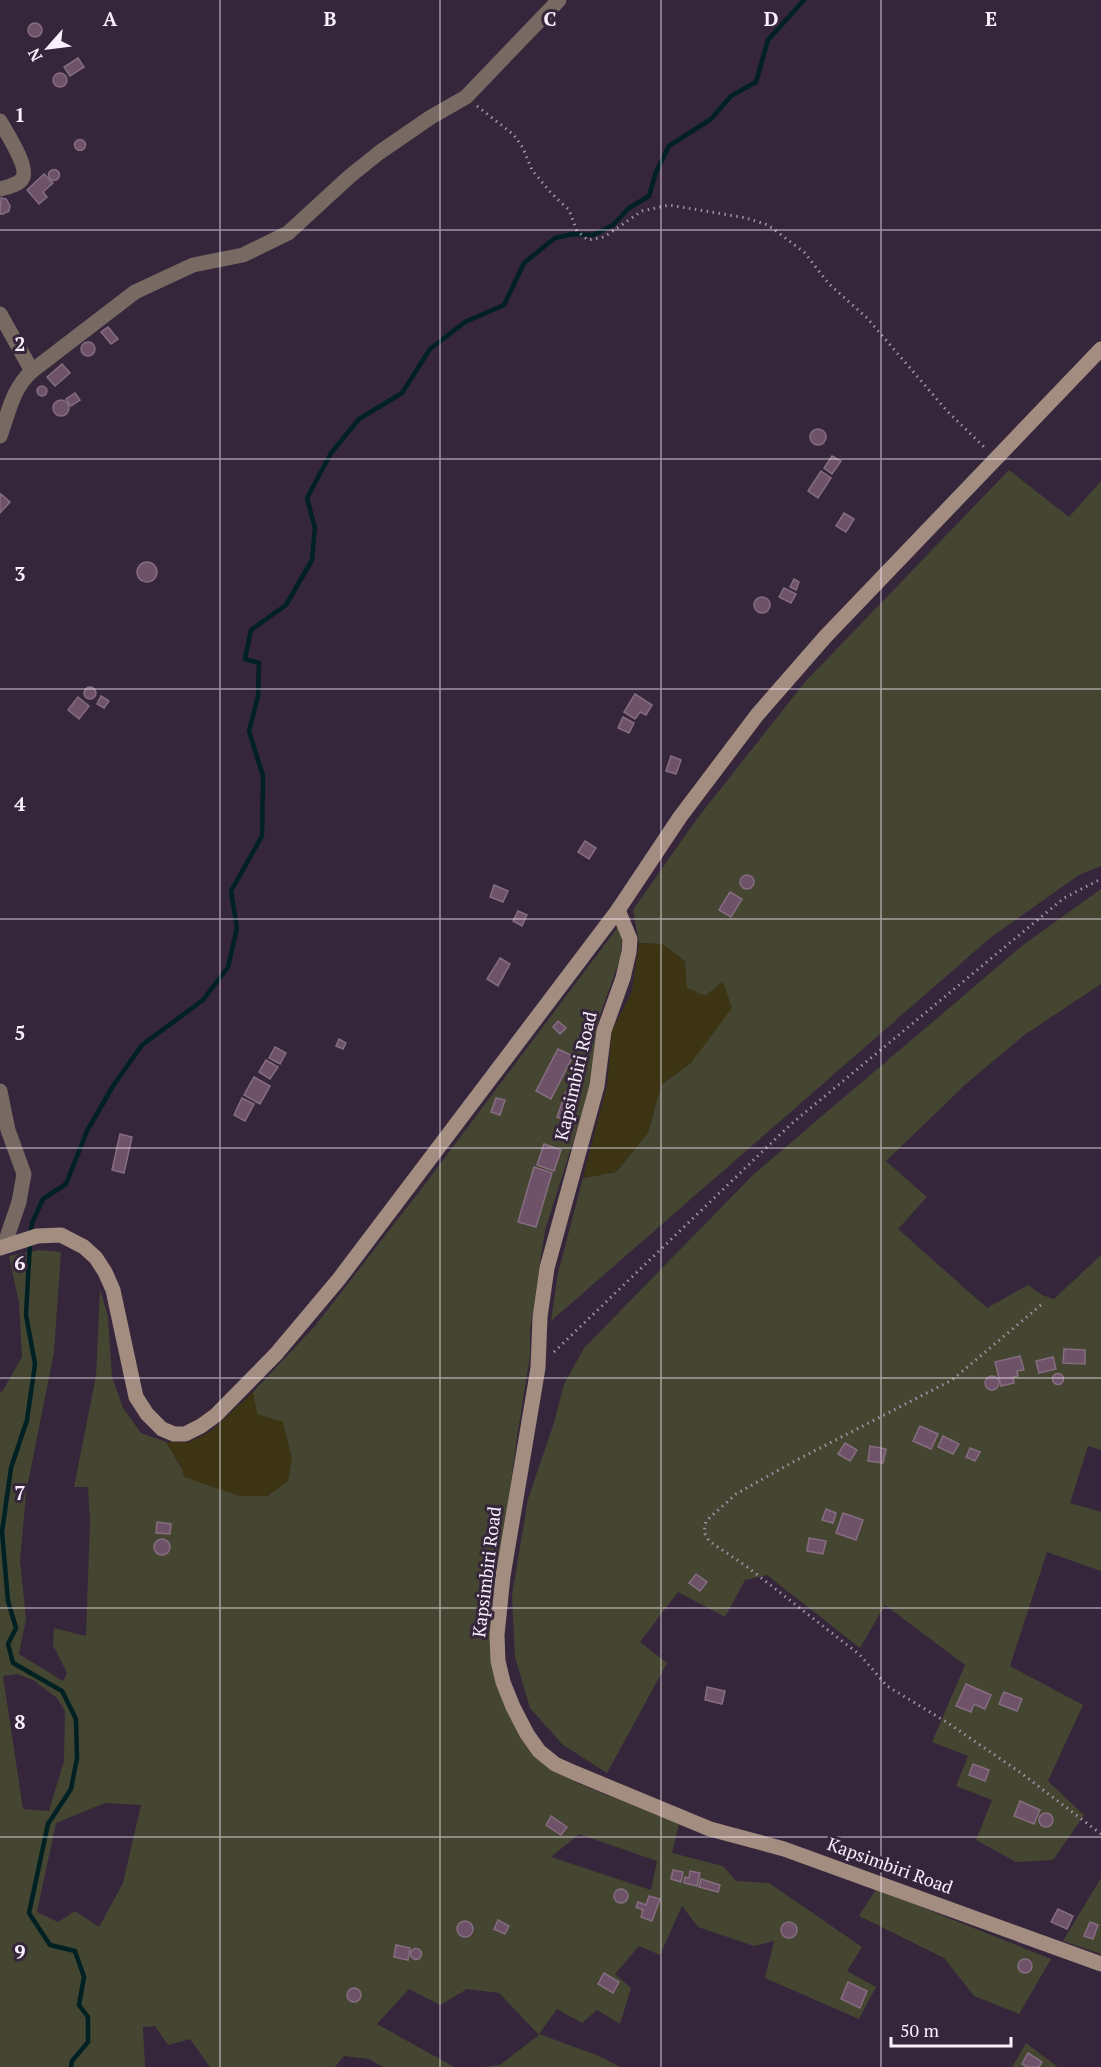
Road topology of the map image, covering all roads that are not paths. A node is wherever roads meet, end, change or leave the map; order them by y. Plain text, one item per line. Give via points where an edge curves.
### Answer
1 (560, 0) edge
2 (0, 121) edge
3 (0, 189) edge
4 (0, 314) edge
5 (1101, 349) edge
6 (32, 371) junction
7 (0, 436) edge
8 (618, 910) junction
9 (0, 1091) edge
10 (2, 1247) edge
11 (1101, 1964) edge

1 - 6 street via 466,97 380,152 288,233 243,255 193,265 135,292
2 - 3 street via 25,173 17,183
4 - 6 street
5 - 8 street via 825,637 758,715 680,817
6 - 7 street via 16,391
8 - 10 street via 339,1279 276,1354 201,1426 185,1434 174,1434 162,1429 147,1414 136,1397 113,1290 96,1258 84,1247 61,1235 37,1236
8 - 11 street, Kapsimbiri Road via 630,939 629,952 604,1031 597,1086 547,1268 538,1368 503,1576 498,1661 517,1716 540,1751 555,1764 575,1773 710,1829 784,1849
9 - 10 street via 8,1130 24,1174 19,1202

